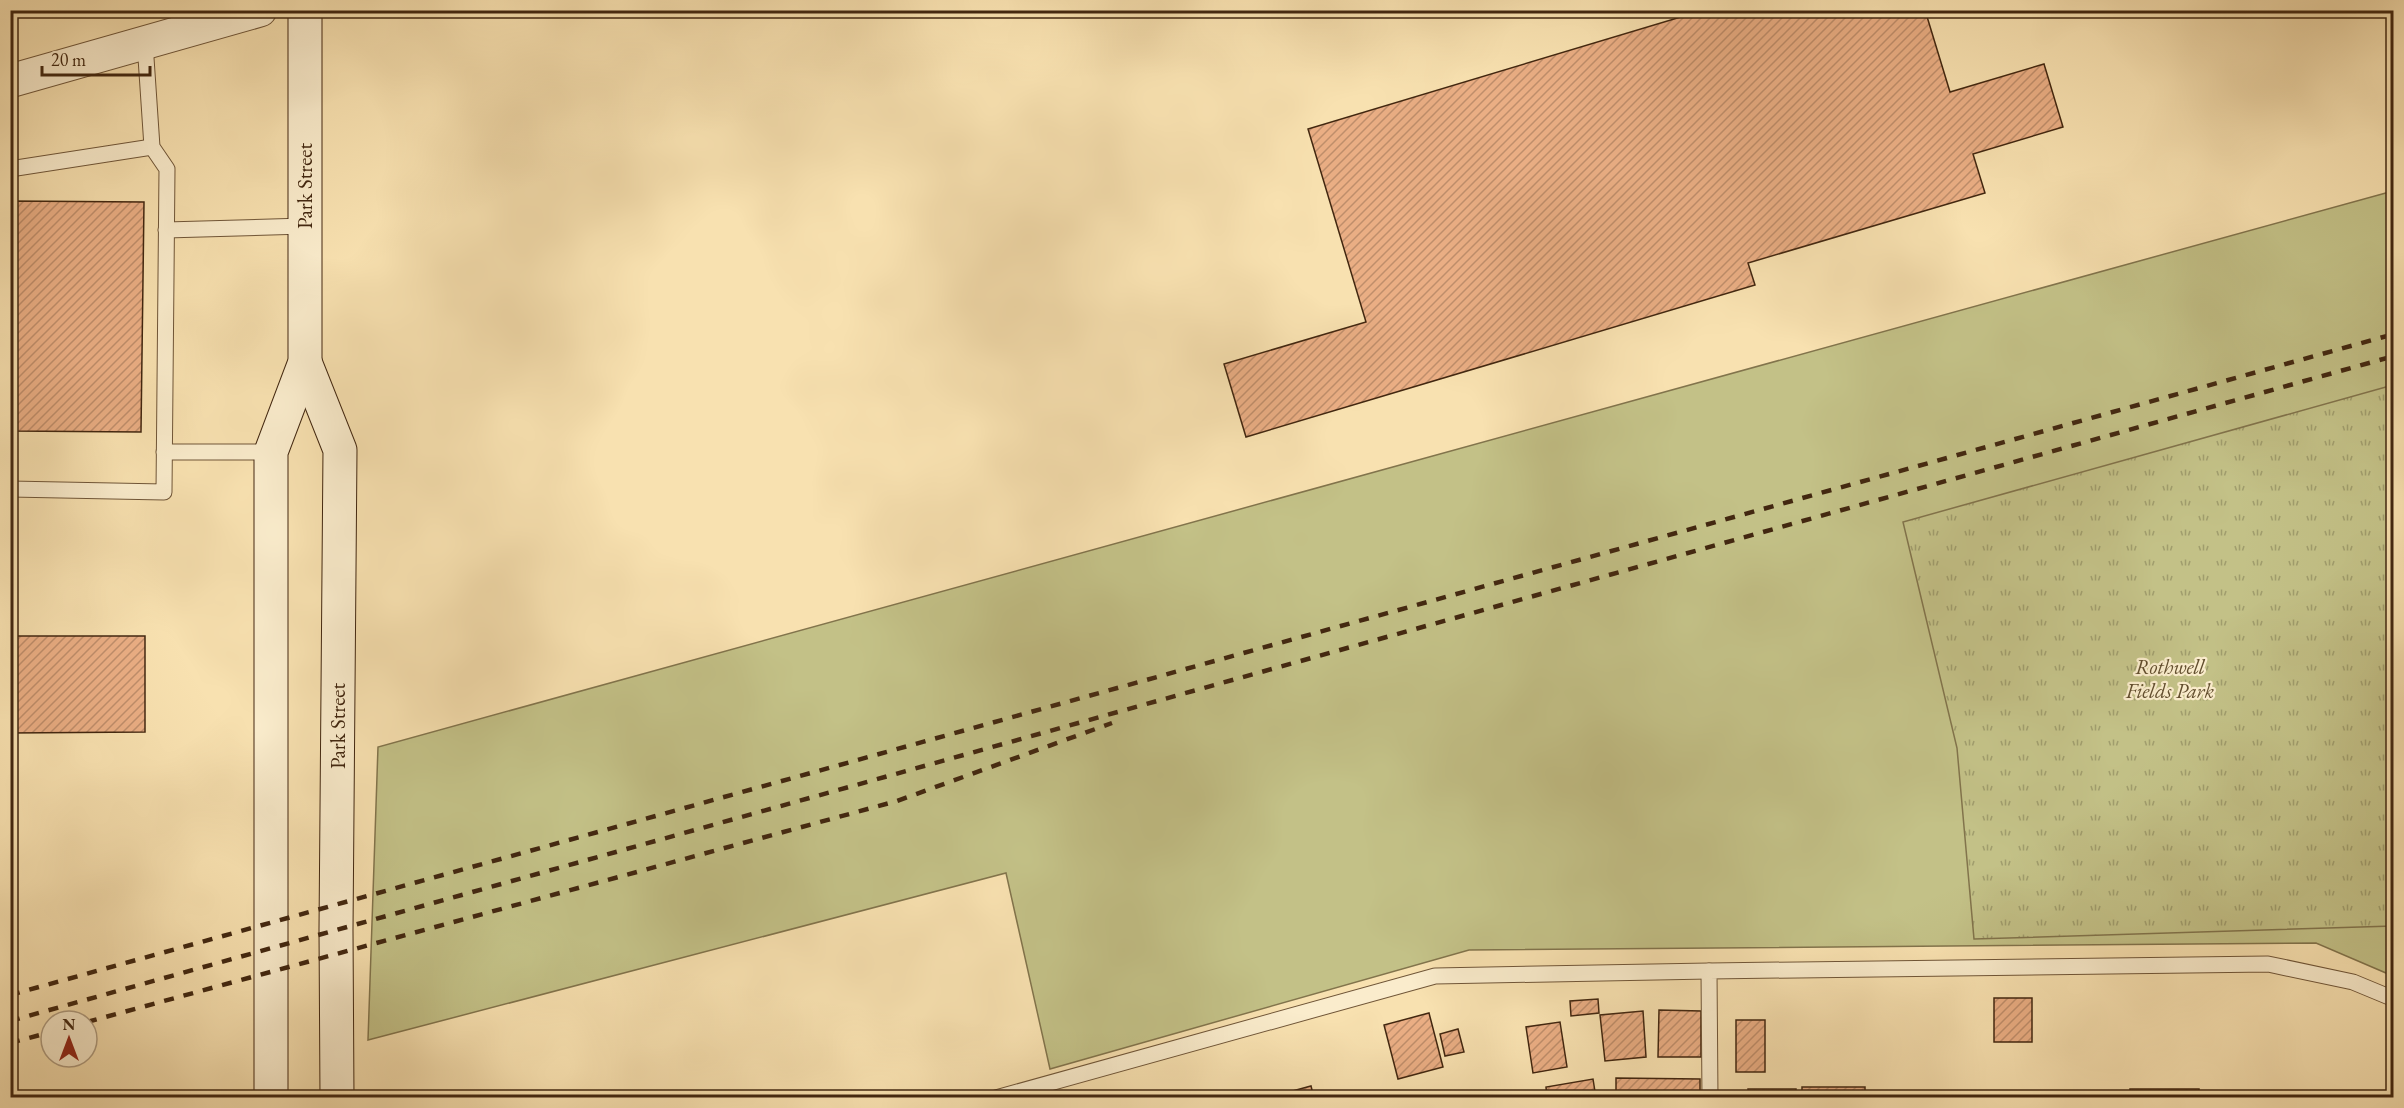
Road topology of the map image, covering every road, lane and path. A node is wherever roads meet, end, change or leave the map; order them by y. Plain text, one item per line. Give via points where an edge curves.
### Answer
1 (260, 10) edge
2 (305, 10) edge
3 (145, 43) junction
4 (10, 81) edge
5 (152, 147) junction
6 (10, 169) edge
7 (305, 226) junction
8 (166, 230) junction
9 (305, 362) junction
10 (164, 452) junction
11 (271, 452) junction
12 (10, 489) edge
13 (1709, 971) junction
14 (2394, 999) edge
15 (271, 1098) edge
16 (337, 1098) edge
17 (996, 1098) edge
18 (1710, 1098) edge

1 - 3 main road
2 - 7 main road, Park Street
3 - 4 main road
3 - 5 lane
5 - 6 lane
5 - 8 lane via 166,169
7 - 8 lane
7 - 9 main road, Park Street
8 - 10 lane
9 - 11 main road, Park Street
9 - 16 main road, Park Street via 340,450
10 - 11 lane
10 - 12 lane via 164,492
11 - 15 main road, Park Street
13 - 14 lane via 2268,964 2353,982
13 - 17 lane via 1435,976
13 - 18 lane

